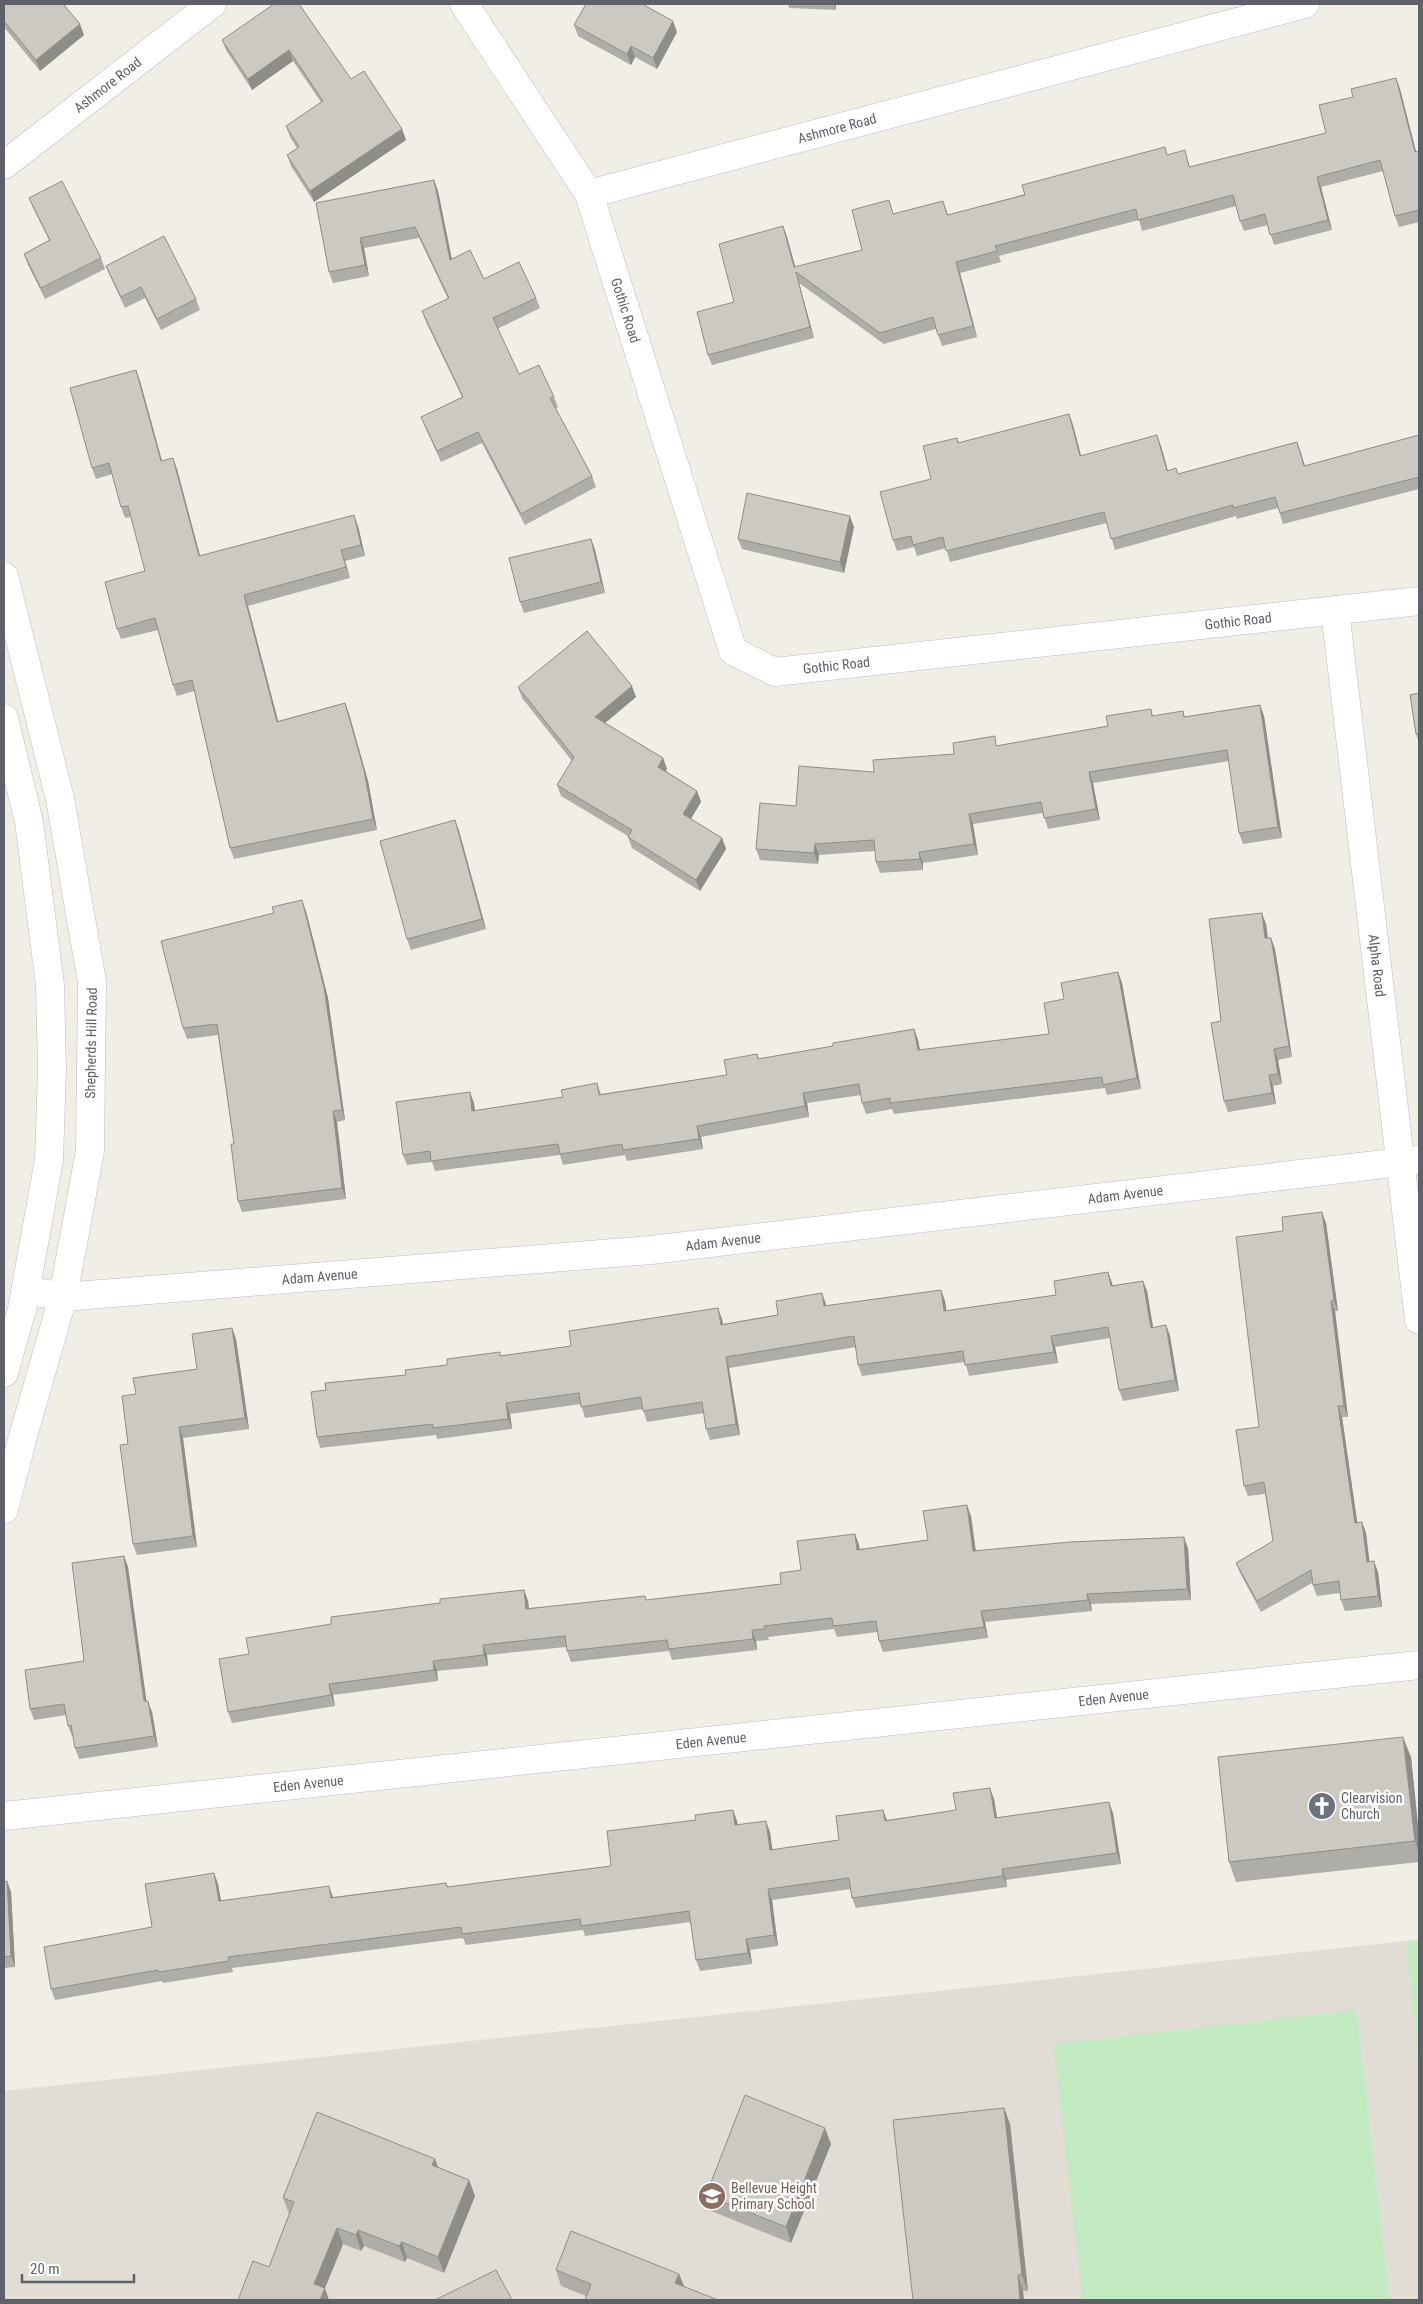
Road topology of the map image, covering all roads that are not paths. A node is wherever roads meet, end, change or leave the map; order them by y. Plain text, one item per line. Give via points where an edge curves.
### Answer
1 (212, 4) edge
2 (464, 4) edge
3 (1305, 4) edge
4 (4, 164) edge
5 (589, 194) junction
6 (4, 576) edge
7 (1419, 601) edge
8 (1335, 610) junction
9 (4, 718) edge
10 (1410, 1161) edge
11 (26, 1290) junction
12 (63, 1298) junction
13 (1419, 1320) edge
14 (4, 1373) edge
15 (4, 1510) edge
16 (1419, 1665) edge
17 (4, 1816) edge

1 - 4 street, Ashmore Road
2 - 5 street
3 - 5 street, Ashmore Road
5 - 8 street, Gothic Road via 733,650 775,672
6 - 12 street, Shepherds Hill Road via 60,799 92,982 90,1151
7 - 8 street, Gothic Road
8 - 10 street, Alpha Road
9 - 11 street via 28,822 50,986 49,1160
10 - 12 street, Adam Avenue via 651,1250
10 - 13 street, Alpha Road
11 - 12 street, Adam Avenue
11 - 14 street
12 - 15 street, Shepherds Hill Road
16 - 17 street, Eden Avenue

